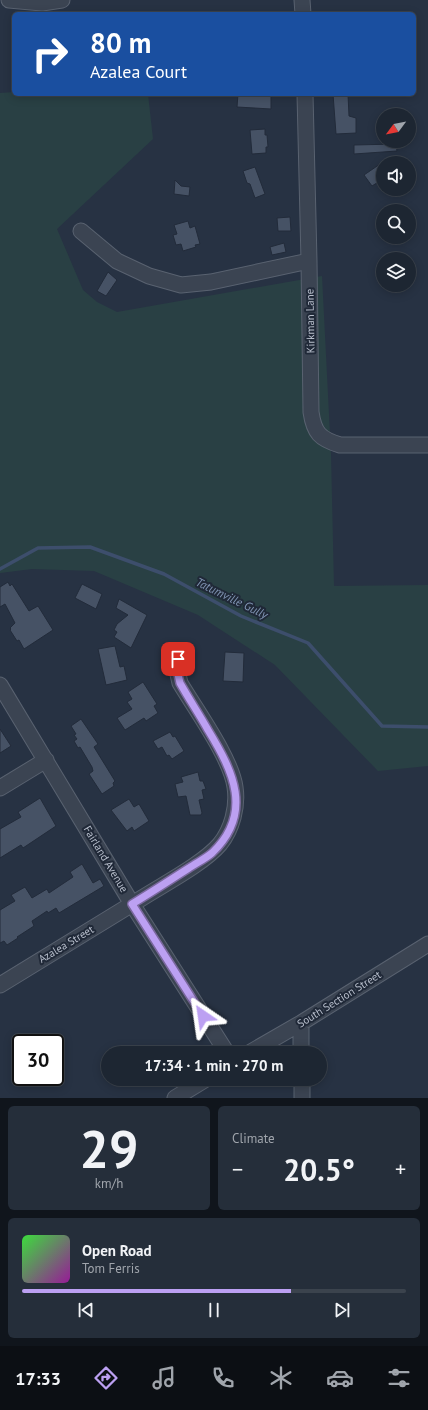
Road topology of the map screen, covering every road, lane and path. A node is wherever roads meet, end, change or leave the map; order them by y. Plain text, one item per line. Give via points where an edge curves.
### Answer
1 (9, 0) edge
2 (62, 0) edge
3 (302, 0) edge
4 (303, 12) edge
5 (305, 96) edge
6 (82, 231) dead end
7 (309, 261) junction
8 (428, 445) edge
9 (178, 659) dead end
10 (0, 685) edge
11 (46, 760) junction
12 (0, 788) edge
13 (132, 904) junction
14 (428, 944) edge
15 (0, 985) edge
16 (301, 1023) junction
17 (223, 1046) edge
18 (261, 1046) edge
19 (301, 1046) edge
20 (195, 1086) edge
21 (302, 1086) edge
22 (175, 1098) edge
23 (302, 1098) edge

1 - 2 street via 42,3
3 - 4 street
5 - 7 street, Kirkman Lane
6 - 7 street via 117,261 148,276 181,284 211,282
7 - 8 street, Kirkman Lane via 311,412 314,427 327,442 340,445
9 - 13 street, Azalea Street via 180,683 224,756 231,773 235,787 235,810 227,834 210,854
10 - 11 street, Fairland Avenue
11 - 12 street
11 - 13 street, Fairland Avenue
13 - 15 street, Azalea Street
13 - 17 street, Fairland Avenue
14 - 16 street, South Section Street
16 - 18 street, South Section Street
16 - 19 street
20 - 22 street
21 - 23 street

